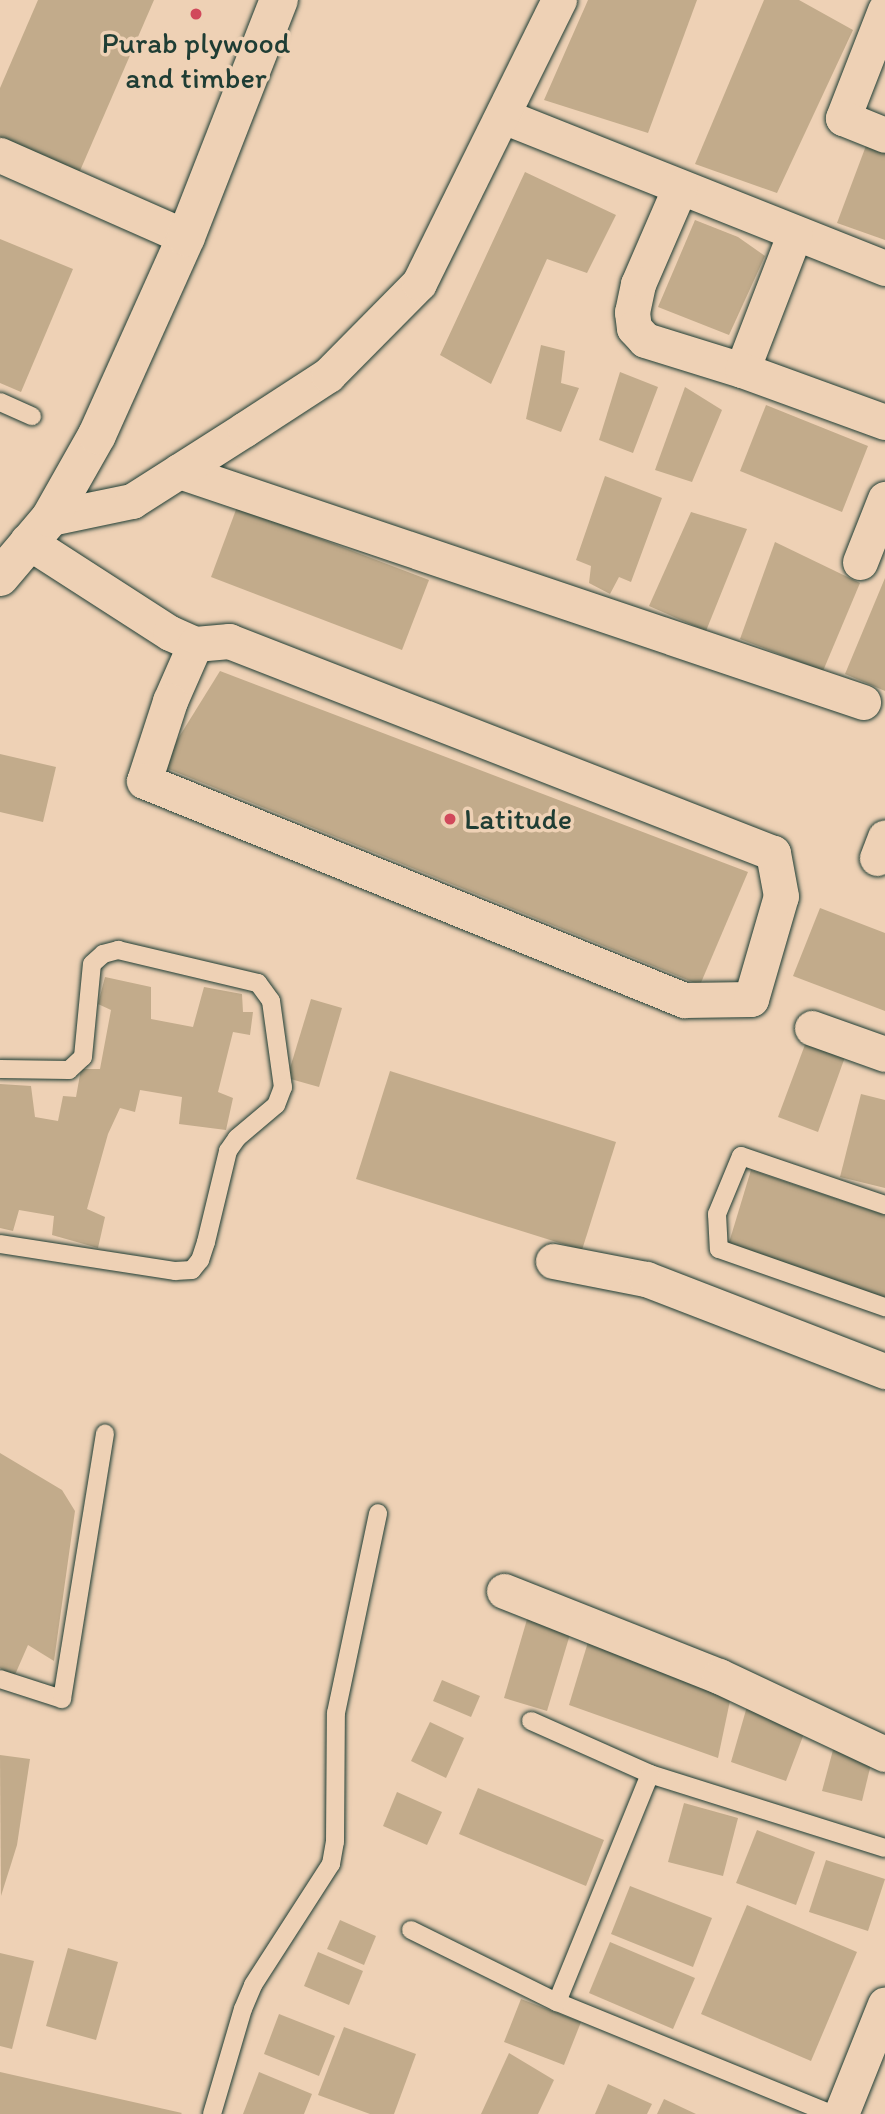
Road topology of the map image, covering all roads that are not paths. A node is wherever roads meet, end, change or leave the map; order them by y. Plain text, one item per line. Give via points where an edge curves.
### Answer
1 (279, 0) edge
2 (559, 0) edge
3 (885, 10) edge
4 (503, 116) junction
5 (885, 135) edge
6 (0, 155) edge
7 (680, 187) junction
8 (795, 233) junction
9 (186, 237) junction
10 (885, 268) edge
11 (742, 370) junction
12 (0, 402) edge
13 (32, 416) dead end
14 (885, 422) edge
15 (179, 471) junction
16 (885, 499) edge
17 (38, 529) junction
18 (860, 562) dead end
19 (0, 577) edge
20 (195, 644) junction
21 (863, 702) dead end
22 (812, 1028) dead end
23 (885, 1054) edge
24 (0, 1069) edge
25 (885, 1206) edge
26 (0, 1244) edge
27 (553, 1261) dead end
28 (885, 1307) edge
29 (885, 1371) edge
30 (105, 1433) dead end
31 (378, 1513) dead end
32 (505, 1591) dead end
33 (0, 1679) edge
34 (531, 1721) dead end
35 (885, 1754) edge
36 (650, 1774) junction
37 (885, 1848) edge
38 (411, 1930) dead end
39 (557, 2002) junction
40 (885, 2004) edge
41 (212, 2114) edge
42 (831, 2114) edge
43 (841, 2114) edge

1 - 9 street
2 - 4 street
3 - 5 street via 843,118
4 - 7 street
4 - 15 street via 419,283 328,375
6 - 9 street
7 - 8 street
7 - 11 street via 638,284 634,328 645,340
8 - 10 street
8 - 11 street
9 - 17 street via 97,435
11 - 14 street
12 - 13 lane
15 - 17 street via 132,500
15 - 21 street
16 - 18 street
17 - 19 street
17 - 20 street via 170,633
20 - 20 street via 229,641 774,853 781,895 751,999 684,1000 144,781 170,701
22 - 23 street
24 - 26 lane via 69,1070 83,1057 92,964 103,954 118,950 258,983 271,1001 283,1087 276,1105 237,1138 228,1152 206,1242 192,1270
25 - 28 lane via 741,1156 717,1214 719,1249
27 - 29 street via 646,1279
30 - 33 lane via 62,1699
31 - 41 lane via 336,1713 331,1864 253,1985
32 - 35 street via 719,1676
34 - 36 lane
36 - 37 lane
36 - 39 lane
38 - 39 lane
39 - 42 lane
40 - 43 street

